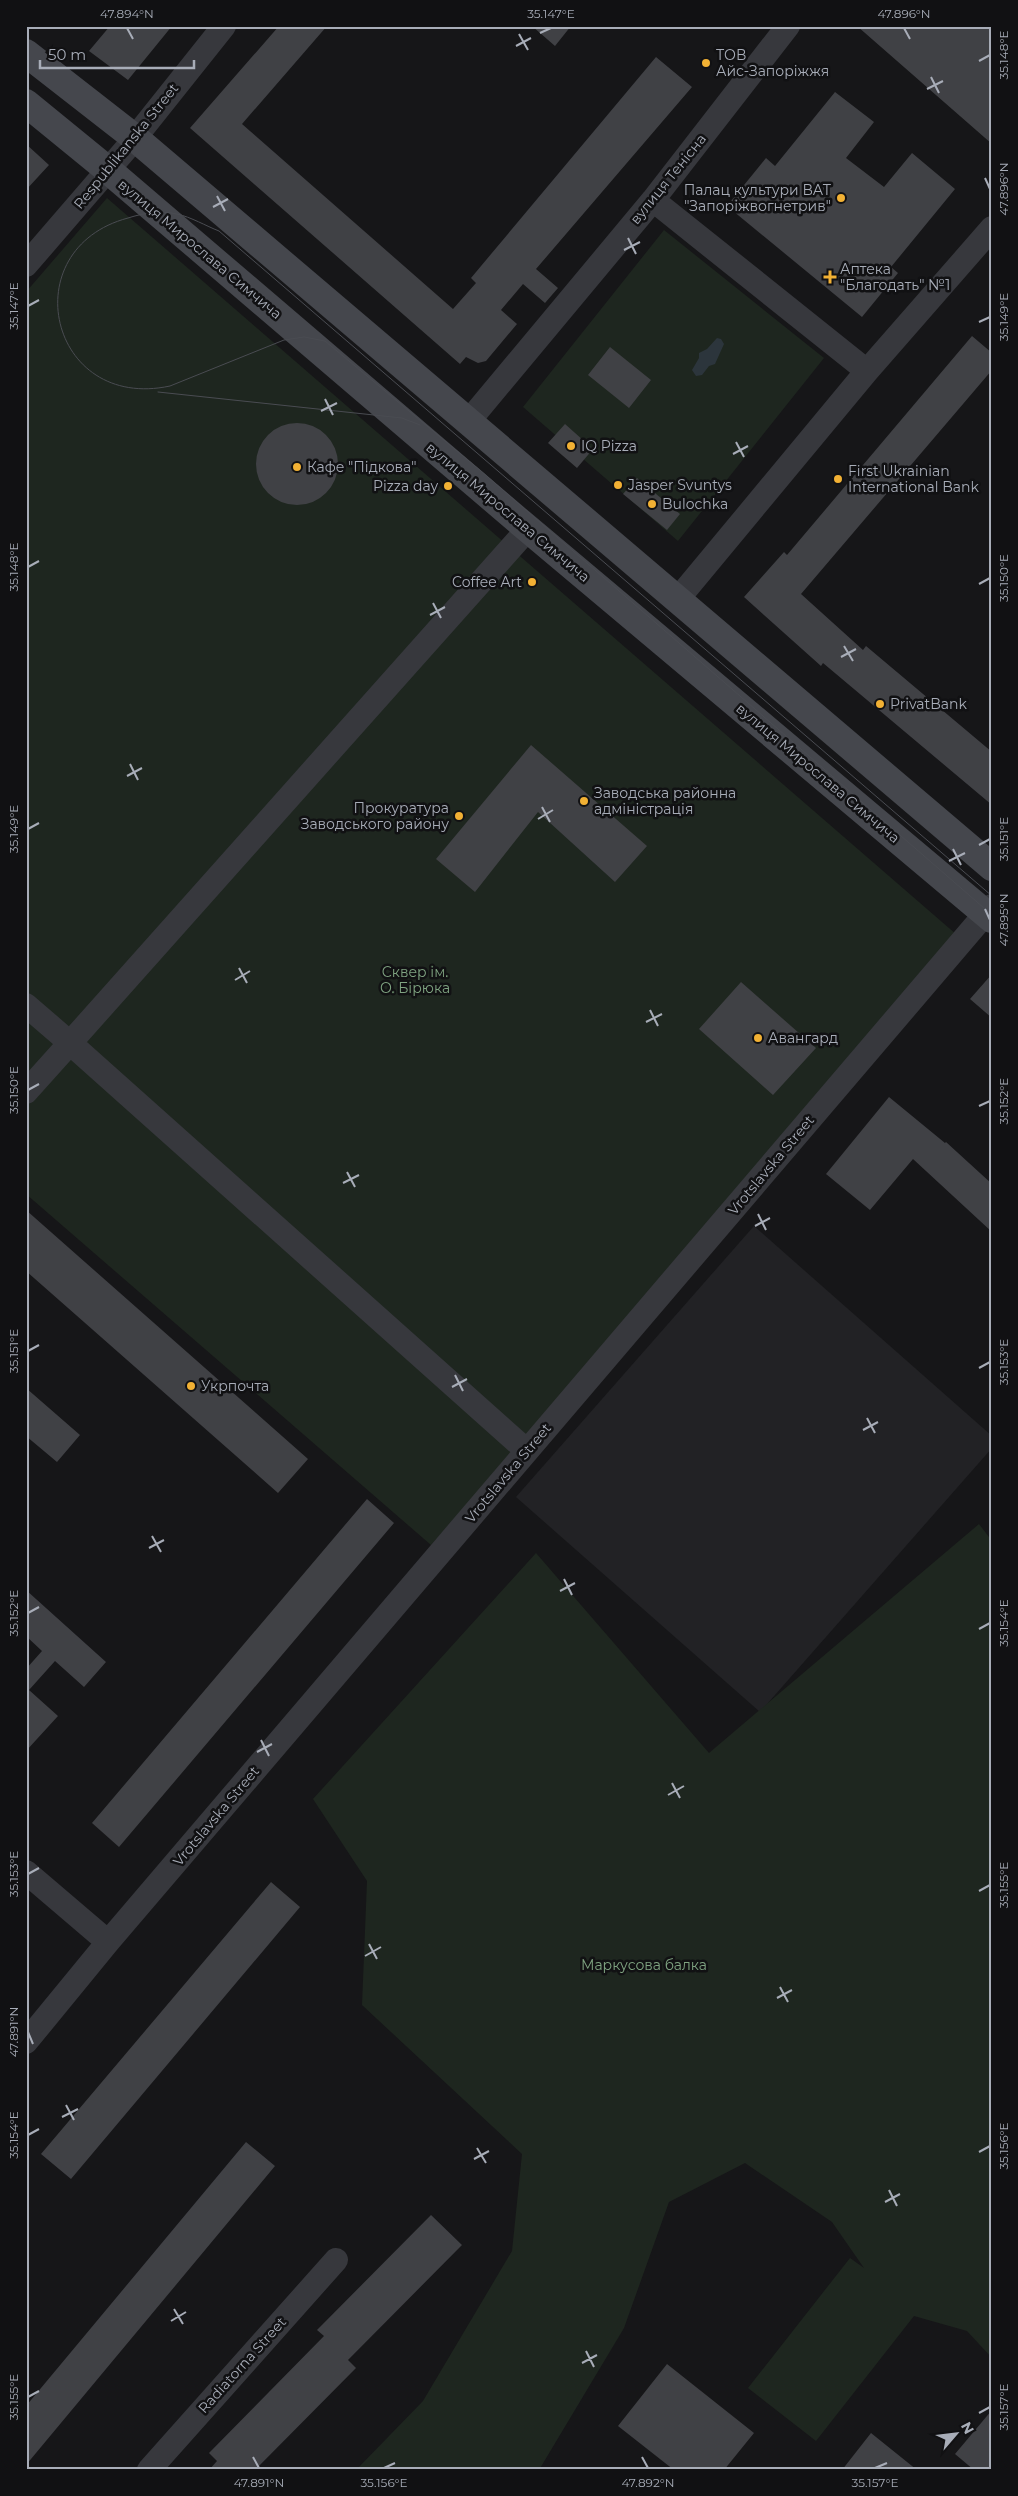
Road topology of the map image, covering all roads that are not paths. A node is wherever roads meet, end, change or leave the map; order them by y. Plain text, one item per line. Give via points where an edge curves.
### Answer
1 (224, 26) edge
2 (788, 26) edge
3 (26, 53) edge
4 (26, 103) edge
5 (134, 138) junction
6 (108, 170) junction
7 (652, 200) junction
8 (992, 228) edge
9 (26, 265) edge
10 (868, 371) junction
11 (468, 422) junction
12 (519, 539) dead end
13 (677, 600) junction
14 (992, 868) edge
15 (990, 913) edge
16 (26, 1005) edge
17 (70, 1043) junction
18 (26, 1092) edge
19 (527, 1451) junction
20 (26, 1872) edge
21 (108, 1942) junction
22 (26, 2042) edge
23 (336, 2260) dead end
24 (149, 2470) edge

1 - 5 street, Respublikanska Street
2 - 7 street, вулиця Тенісна
3 - 5 street
4 - 6 street, вулиця Мирослава Симчича
5 - 6 street, Respublikanska Street
5 - 11 street
6 - 9 street, Respublikanska Street
6 - 15 street, вулиця Мирослава Симчича via 506,510
7 - 10 street
7 - 11 street, вулиця Тенісна
8 - 10 street
10 - 13 street
11 - 13 street
12 - 17 street
13 - 14 street
15 - 19 street, Vrotslavska Street
16 - 17 street
17 - 18 street
17 - 19 street
19 - 21 street, Vrotslavska Street
20 - 21 street
21 - 22 street, Vrotslavska Street
23 - 24 street, Radiatorna Street

